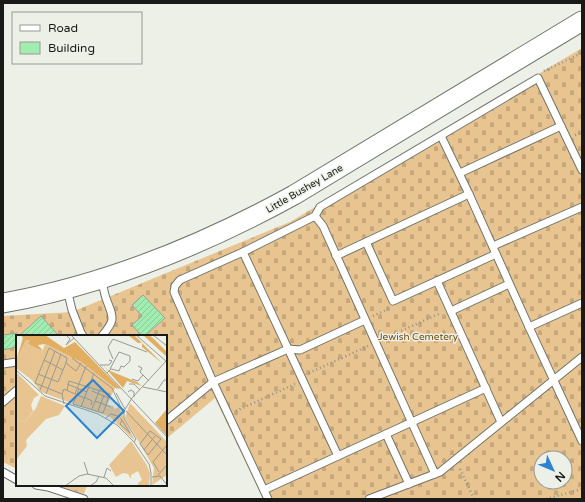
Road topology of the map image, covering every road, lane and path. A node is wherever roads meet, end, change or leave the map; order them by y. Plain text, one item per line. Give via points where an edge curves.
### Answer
1 (582, 21) edge
2 (582, 53) edge
3 (538, 78) junction
4 (562, 126) junction
5 (440, 136) junction
6 (582, 170) edge
7 (460, 173) junction
8 (469, 194) junction
9 (582, 207) edge
10 (315, 216) junction
11 (366, 242) junction
12 (493, 246) junction
13 (243, 252) junction
14 (496, 254) junction
15 (336, 256) junction
16 (102, 278) junction
17 (437, 281) junction
18 (509, 284) junction
19 (67, 289) junction
20 (393, 300) junction
21 (3, 303) edge
22 (582, 303) edge
23 (451, 311) junction
24 (365, 320) junction
25 (529, 327) junction
26 (82, 335) edge
27 (103, 335) edge
28 (288, 349) junction
29 (582, 357) edge
30 (16, 362) edge
31 (3, 364) edge
32 (553, 379) junction
33 (303, 380) junction
34 (213, 382) junction
35 (486, 388) junction
36 (16, 391) edge
37 (3, 402) edge
38 (228, 415) junction
39 (167, 420) dead end
40 (412, 422) junction
41 (501, 422) junction
42 (386, 434) junction
43 (582, 441) edge
44 (338, 456) junction
45 (456, 460) junction
46 (3, 472) edge
47 (435, 474) junction
48 (16, 479) edge
49 (409, 484) junction
50 (42, 486) edge
51 (582, 489) edge
52 (264, 490) junction
53 (84, 499) edge
54 (268, 499) edge
55 (369, 499) edge
56 (474, 499) edge
57 (546, 499) edge

1 - 16 street, Little Bushey Lane via 255,216 171,254
2 - 3 path via 543,72
3 - 4 lane
3 - 5 lane
4 - 6 lane
4 - 7 lane
5 - 7 lane
5 - 10 lane via 320,207
7 - 8 lane
8 - 11 lane
8 - 12 lane
9 - 12 lane
10 - 13 lane
10 - 15 lane via 323,226
11 - 15 lane
11 - 20 lane
12 - 14 lane
13 - 28 lane
13 - 34 lane via 180,280 175,286 174,292
14 - 17 lane
14 - 18 lane
15 - 24 lane
16 - 19 street, Little Bushey Lane
16 - 27 lane via 106,300 113,315 110,326
17 - 20 lane
17 - 23 lane
18 - 23 lane
18 - 25 lane
19 - 21 street, Little Bushey Lane
19 - 26 lane
20 - 24 path via 396,306
22 - 25 lane
23 - 35 lane
24 - 28 lane via 300,350
24 - 40 lane
25 - 32 lane
28 - 33 lane
28 - 34 lane
29 - 32 lane
30 - 31 lane
32 - 41 lane
32 - 43 lane
33 - 38 path
33 - 44 lane
34 - 38 lane
34 - 39 lane
35 - 40 lane
35 - 41 lane
36 - 37 lane
38 - 52 lane
40 - 42 lane
40 - 47 lane
41 - 45 lane
42 - 44 lane
42 - 49 lane
44 - 52 lane
45 - 47 lane
45 - 56 path
46 - 48 lane
47 - 49 lane
49 - 55 lane
50 - 53 lane
51 - 57 path
52 - 54 lane

